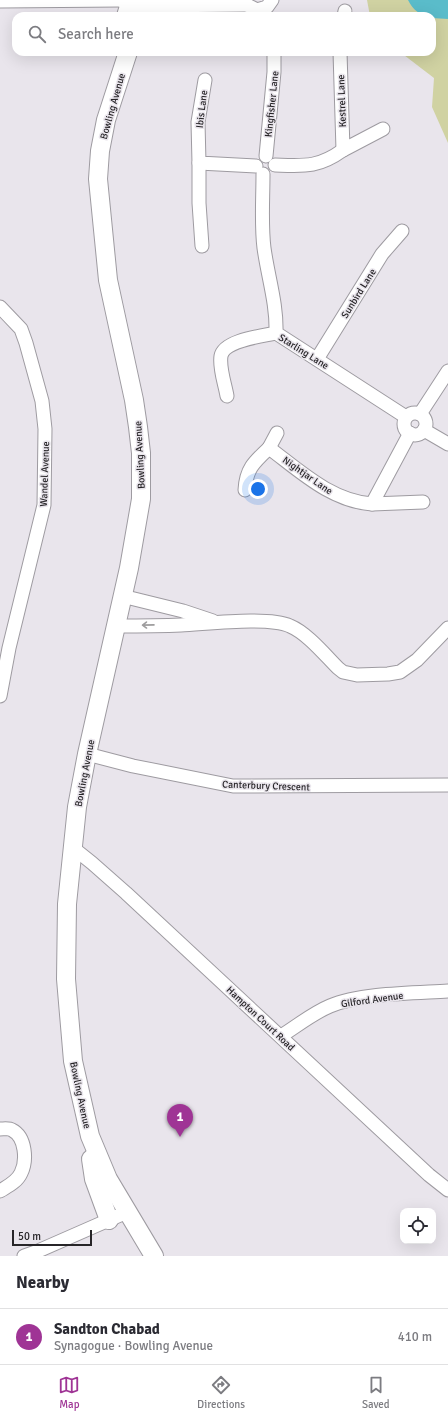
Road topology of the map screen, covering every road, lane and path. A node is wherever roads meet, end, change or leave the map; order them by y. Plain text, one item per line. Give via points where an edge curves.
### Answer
1 (0, 1) edge
2 (246, 3) edge
3 (132, 5) edge
4 (270, 8) edge
5 (114, 56) edge
6 (127, 56) edge
7 (274, 56) edge
8 (340, 56) edge
9 (205, 80) dead end
10 (383, 129) dead end
11 (343, 150) junction
12 (270, 160) junction
13 (199, 162) junction
14 (259, 170) junction
15 (402, 230) dead end
16 (202, 246) dead end
17 (108, 280) junction
18 (0, 308) edge
19 (276, 333) junction
20 (317, 359) junction
21 (447, 376) edge
22 (227, 396) dead end
23 (420, 414) junction
24 (406, 417) junction
25 (424, 430) junction
26 (410, 433) junction
27 (277, 434) dead end
28 (448, 444) edge
29 (269, 448) junction
30 (245, 490) dead end
31 (423, 502) dead end
32 (372, 504) junction
33 (122, 596) junction
34 (215, 622) junction
35 (116, 626) junction
36 (448, 628) edge
37 (0, 696) edge
38 (87, 754) junction
39 (448, 785) edge
40 (72, 847) junction
41 (448, 991) edge
42 (281, 1036) junction
43 (0, 1129) edge
44 (90, 1136) junction
45 (448, 1190) edge
46 (0, 1191) edge
47 (127, 1212) junction
48 (109, 1220) junction
49 (24, 1256) edge
50 (154, 1256) edge

1 - 3 street
2 - 3 street
2 - 4 street via 257,10
5 - 17 main road, Bowling Avenue via 96,112 88,159 89,191 100,265
6 - 17 main road, Bowling Avenue via 106,120 98,165 99,204
7 - 12 street, Kingfisher Lane
8 - 11 street, Kestrel Lane
9 - 13 street, Ibis Lane via 198,122
10 - 11 street
11 - 12 street via 325,162 317,164
12 - 14 street via 271,172
13 - 14 street
13 - 16 street, Ibis Lane
14 - 19 street, Starling Lane via 263,235 275,309
15 - 20 street, Sunbird Lane via 382,254
17 - 33 main road, Bowling Avenue via 134,400 141,453 140,510
18 - 37 street, Wandel Avenue via 20,329 26,342 42,401 45,429 44,505 9,648
19 - 20 street, Starling Lane
19 - 22 street via 229,344 221,354
20 - 24 street, Starling Lane
21 - 23 street
23 - 24 street via 414,413
23 - 25 street via 425,419
24 - 26 street via 405,428
25 - 26 street via 416,434
25 - 28 street
26 - 32 street
27 - 29 street
29 - 30 street via 249,469
29 - 32 street, Nightjar Lane via 332,493 356,503
31 - 32 street, Nightjar Lane
33 - 34 street
33 - 35 main road, Bowling Avenue
34 -> 35 street
34 - 36 street via 267,622 290,626 298,630 343,672 356,675 400,672 417,660
35 - 38 main road, Bowling Avenue
38 - 39 street, Canterbury Crescent via 141,768 233,786
38 - 40 main road, Bowling Avenue
40 - 42 street, Hampton Court Road
40 - 44 main road, Bowling Avenue via 66,926 66,979 73,1061
41 - 42 street, Gilford Avenue via 351,1000 331,1005
42 - 45 street, Hampton Court Road
43 - 46 street via 12,1130 17,1134 25,1154 25,1164 16,1180
44 - 47 main road, Bowling Avenue via 102,1168
44 - 48 main road via 92,1170
47 - 48 street
47 - 50 main road, Bowling Avenue
48 - 49 street

